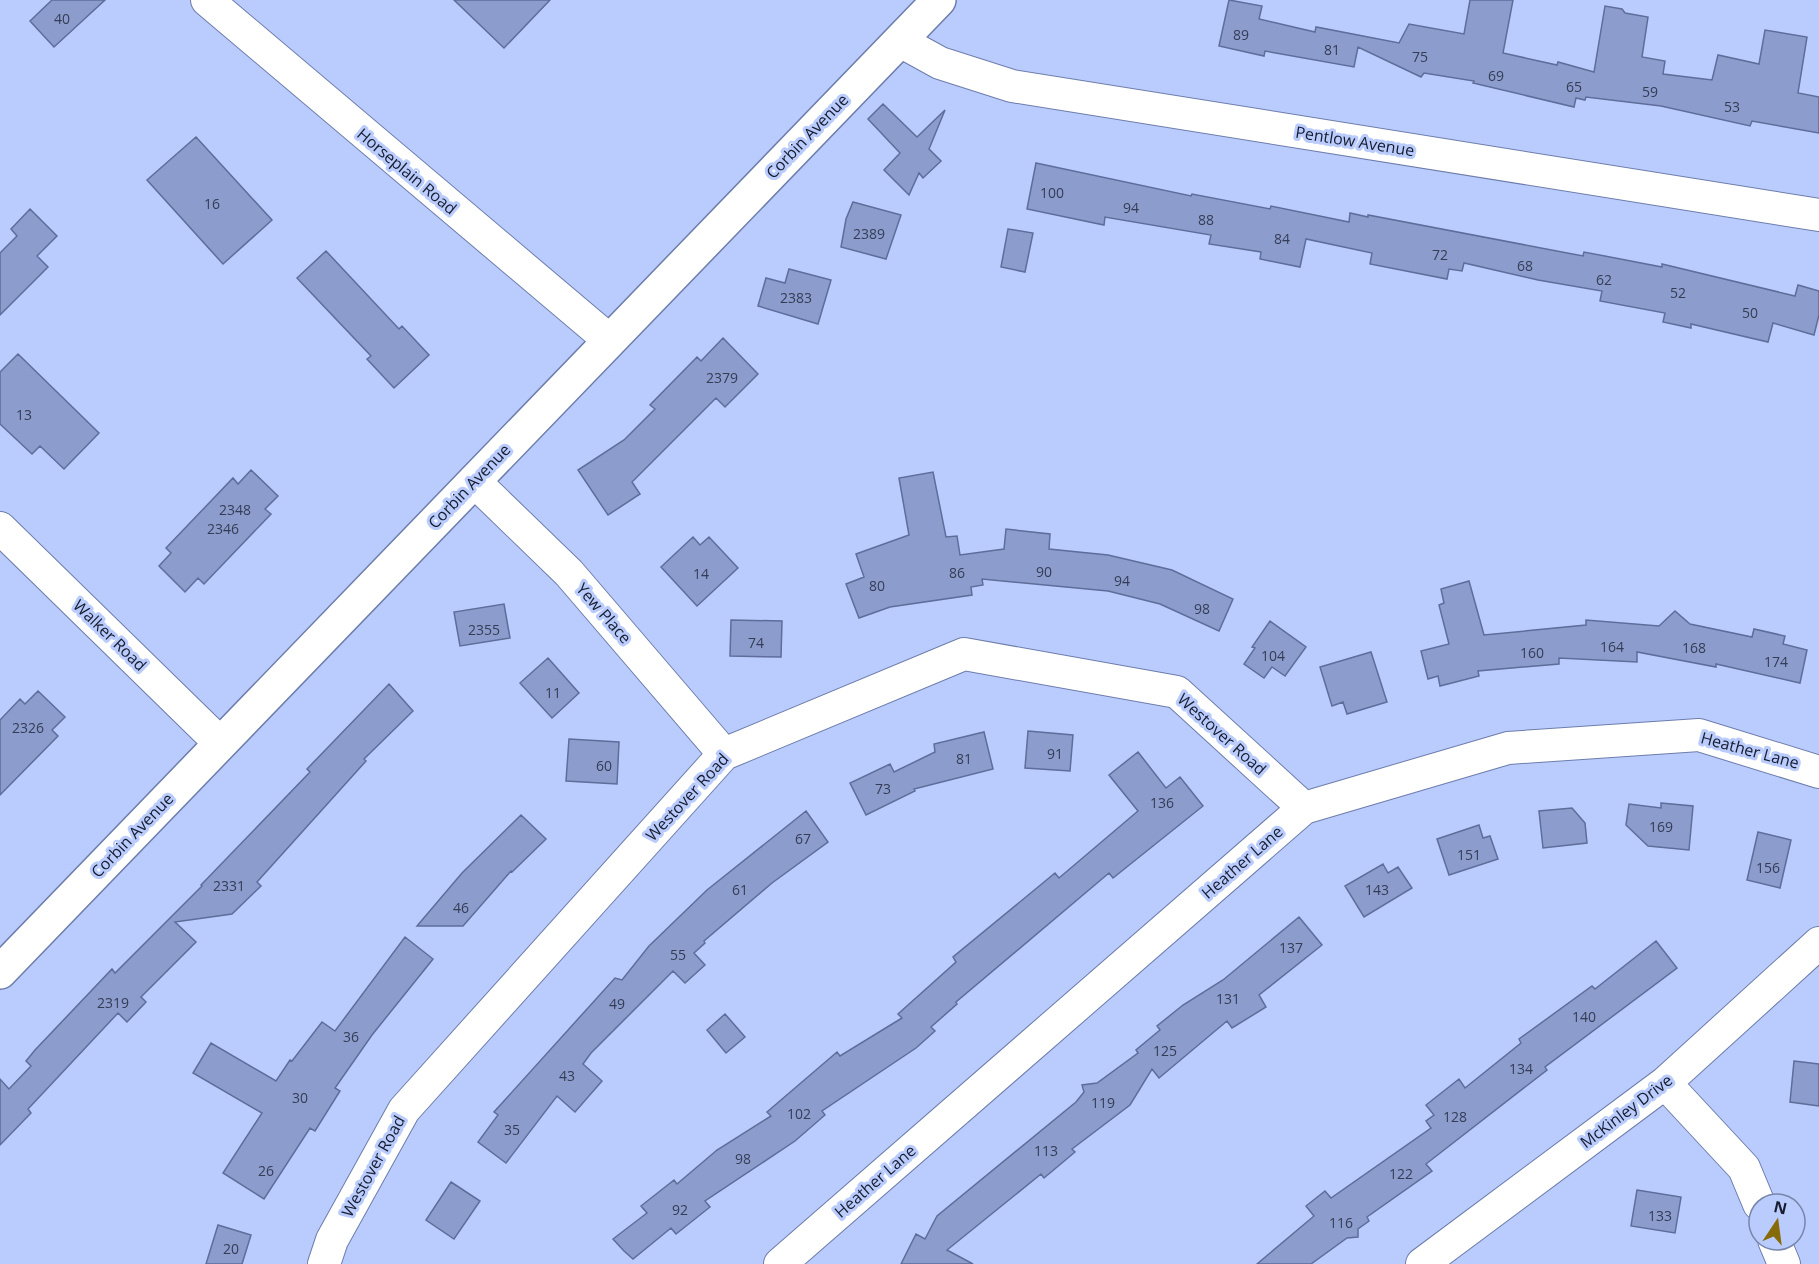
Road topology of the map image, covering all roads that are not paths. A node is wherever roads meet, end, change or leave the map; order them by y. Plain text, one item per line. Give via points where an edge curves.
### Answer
1 (207, 0) edge
2 (939, 0) edge
3 (900, 41) junction
4 (1819, 215) edge
5 (609, 340) junction
6 (474, 481) junction
7 (0, 528) edge
8 (220, 743) junction
9 (724, 754) junction
10 (1819, 772) edge
11 (1304, 808) junction
12 (1819, 943) edge
13 (0, 972) edge
14 (1665, 1083) junction
15 (1754, 1192) edge
16 (787, 1262) edge
17 (324, 1264) edge
18 (1422, 1264) edge

1 - 5 street, Horseplain Road
2 - 3 main road, Corbin Avenue
3 - 4 street, Pentlow Avenue via 940,63 1012,86
3 - 5 main road, Corbin Avenue
5 - 6 main road, Corbin Avenue
6 - 8 main road, Corbin Avenue
6 - 9 street, Yew Place via 569,573
7 - 8 street, Walker Road
8 - 13 main road, Corbin Avenue
9 - 11 street, Westover Road via 964,654 1177,692
9 - 17 street, Westover Road via 404,1110 332,1240
10 - 11 street, Heather Lane via 1699,735 1508,748
11 - 16 street, Heather Lane
12 - 14 street, McKinley Drive
14 - 15 street via 1744,1168
14 - 18 street, McKinley Drive

